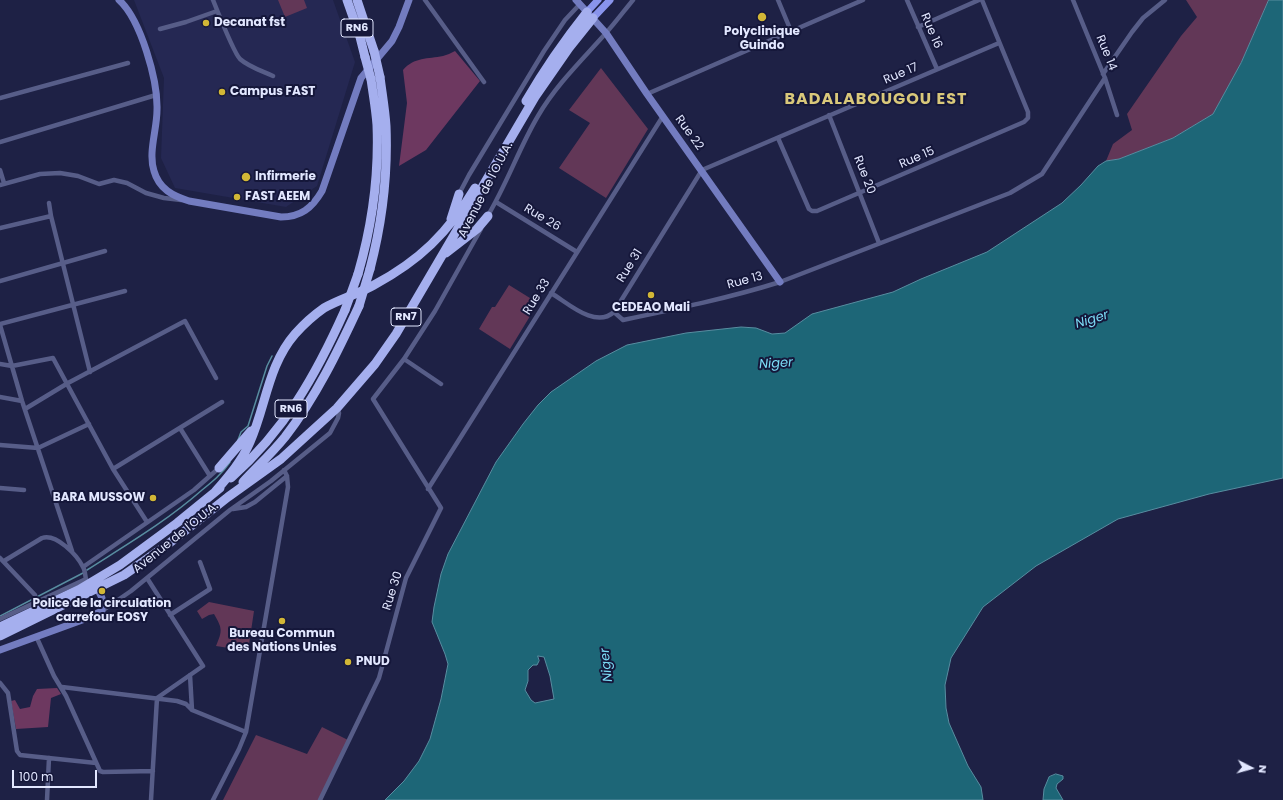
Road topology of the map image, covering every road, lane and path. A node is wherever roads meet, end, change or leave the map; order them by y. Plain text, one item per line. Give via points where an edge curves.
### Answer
1 (119, 0) edge
2 (213, 0) edge
3 (347, 0) edge
4 (357, 0) edge
5 (409, 0) edge
6 (425, 0) edge
7 (598, 0) edge
8 (610, 0) edge
9 (633, 0) edge
10 (778, 0) edge
11 (863, 0) edge
12 (907, 0) edge
13 (980, 0) edge
14 (1073, 0) edge
15 (1165, 0) edge
16 (577, 1) edge
17 (217, 11) junction
18 (590, 15) junction
19 (918, 26) junction
20 (160, 28) dead end
21 (791, 31) junction
22 (606, 33) junction
23 (998, 43) junction
24 (128, 63) dead end
25 (937, 69) junction
26 (273, 76) dead end
27 (1104, 76) junction
28 (375, 78) junction
29 (484, 82) dead end
30 (647, 94) junction
31 (156, 96) junction
32 (0, 98) edge
33 (830, 115) junction
34 (1117, 115) dead end
35 (663, 116) junction
36 (778, 138) junction
37 (0, 142) edge
38 (0, 170) edge
39 (702, 170) junction
40 (2, 184) edge
41 (860, 193) junction
42 (459, 194) joint
43 (189, 201) junction
44 (496, 202) junction
45 (49, 203) dead end
46 (51, 216) junction
47 (488, 216) junction
48 (0, 228) edge
49 (447, 229) junction
50 (879, 243) junction
51 (105, 251) dead end
52 (578, 252) junction
53 (442, 256) junction
54 (63, 263) junction
55 (0, 281) edge
56 (780, 282) junction
57 (125, 291) dead end
58 (551, 293) junction
59 (73, 305) junction
60 (614, 312) junction
61 (0, 325) edge
62 (404, 359) junction
63 (0, 364) edge
64 (12, 366) junction
65 (90, 372) junction
66 (216, 378) dead end
67 (68, 383) junction
68 (441, 384) dead end
69 (0, 397) edge
70 (373, 400) joint
71 (22, 401) junction
72 (222, 402) dead end
73 (337, 408) junction
74 (25, 409) junction
75 (89, 424) junction
76 (257, 424) junction
77 (180, 428) junction
78 (0, 445) edge
79 (38, 448) junction
80 (219, 468) joint
81 (113, 469) junction
82 (284, 470) junction
83 (210, 476) junction
84 (287, 476) junction
85 (0, 488) edge
86 (428, 489) junction
87 (24, 490) dead end
88 (215, 492) junction
89 (228, 497) junction
90 (230, 510) junction
91 (147, 522) junction
92 (72, 551) junction
93 (2, 560) edge
94 (200, 562) dead end
95 (83, 567) junction
96 (147, 578) junction
97 (92, 583) junction
98 (36, 602) junction
99 (102, 611) junction
100 (170, 615) junction
101 (0, 619) edge
102 (0, 627) edge
103 (0, 636) edge
104 (36, 636) junction
105 (0, 650) edge
106 (190, 675) junction
107 (0, 683) edge
108 (62, 687) junction
109 (157, 698) junction
110 (192, 710) junction
111 (246, 732) junction
112 (49, 758) junction
113 (96, 763) junction
114 (153, 771) junction
115 (46, 800) edge
116 (151, 800) edge
117 (213, 800) edge
118 (320, 800) edge

1 - 31 street via 135,22 152,68
2 - 17 street
3 - 28 highway, RN6, bridge via 365,57
4 - 28 highway, RN6, bridge via 374,51
5 - 43 street via 392,41 361,78 329,174 316,202 308,209 290,217 281,217
6 - 29 street
7 - 18 main road, RN7
8 - 18 main road, RN7
9 - 22 street, Avenue de l'O.U.A.
10 - 21 street
11 - 21 street
12 - 19 street, Rue 16
13 - 19 street
13 - 23 street
14 - 27 street, Rue 14
15 - 27 street, Rue 13 via 1143,18
16 - 18 street, Rue 22
16 - 42 street, Avenue de l'O.U.A. via 544,51
17 - 20 street
17 - 26 street via 238,57 246,64
18 - 22 street, Rue 22
18 - 49 highway, RN7 via 562,44
18 - 53 highway, RN7 via 535,97
19 - 25 street, Rue 16
21 - 30 street
22 - 30 street, Rue 22
22 - 44 street, Avenue de l'O.U.A. via 553,93 538,116
23 - 25 street, Rue 17
23 - 41 street, Rue 15 via 1028,112 1028,118 1024,122
24 - 32 street
25 - 33 street, Rue 17
27 - 34 street, Rue 14
27 - 50 street, Rue 13 via 1042,174 1010,193
28 - 88 highway, RN6, bridge via 377,161 373,209 366,247 345,310 322,360 289,413 268,442
28 - 89 highway, RN6, bridge via 386,124 383,202 376,247 359,306 338,351 306,407 284,437
30 - 35 street, Rue 22
31 - 37 street
31 - 43 street via 153,170 156,178 168,192
33 - 36 street, Rue 17
33 - 41 street, Rue 20
35 - 39 street, Rue 22
35 - 52 street, Rue 33
36 - 39 street, Rue 17
36 - 41 street, Rue 15 via 808,209 817,211
38 - 40 street
39 - 56 street, Rue 22
39 - 60 street, Rue 31
40 - 43 street via 40,174 60,173 99,184 114,180 146,193
41 - 50 street, Rue 20
42 - 49 highway
44 - 47 street, Avenue de l'O.U.A.
44 - 52 street, Rue 26
45 - 46 street
46 - 48 street
46 - 54 street
47 - 53 highway via 477,229
47 - 62 street, Avenue de l'O.U.A. via 435,311
49 - 76 highway, RN7 via 408,264 374,285 324,309 298,331 276,363
50 - 56 street, Rue 13
51 - 54 street
52 - 58 street, Rue 33
53 - 73 highway, RN7 via 396,334 375,364
54 - 55 street
54 - 59 street
56 - 60 street, Rue 13 via 754,291 623,320
57 - 59 street
58 - 60 street via 588,316 598,319
58 - 86 street, Rue 33
59 - 61 street
59 - 65 street
61 - 64 street
62 - 68 street
62 - 70 street, Avenue de l'O.U.A.
63 - 64 street
64 - 67 street via 53,358
64 - 71 street
65 - 66 street via 184,321
65 - 67 street
67 - 74 street
67 - 75 street
69 - 71 street
70 - 86 street, Rue 30
71 - 74 street
72 - 77 street
73 - 82 street, Avenue de l'O.U.A. via 338,418 330,432
73 - 89 highway, RN7 via 281,459
74 - 79 street
75 - 79 street
75 - 81 street
76 - 80 highway
76 - 88 highway, RN7 via 244,454
77 - 81 street
77 - 83 street
78 - 79 street
79 - 92 street
80 - 83 street
81 - 91 street
82 - 84 street
82 - 90 street, Avenue de l'O.U.A.
83 - 91 street
84 - 90 street via 255,502
84 - 111 street via 288,487
85 - 87 street
86 - 118 street, Rue 30 via 441,508 406,578 379,678
88 - 97 highway, Avenue de l'O.U.A. / RN6 via 177,524
89 - 97 highway, Avenue de l'O.U.A. / RN6 via 143,563 124,575
90 - 96 street, Avenue de l'O.U.A.
91 - 95 street
92 - 93 street via 52,537 46,536
92 - 95 street
93 - 98 street via 35,595
94 - 100 street via 210,589
95 - 97 street
96 - 99 street, Avenue de l'O.U.A.
96 - 100 street
97 - 98 street, Avenue de l'O.U.A.
97 - 99 street via 102,598
97 - 102 highway, Avenue de l'O.U.A. / RN6
97 - 103 highway, Avenue de l'O.U.A. / RN6
98 - 101 street, Avenue de l'O.U.A.
99 - 104 street, Avenue de l'O.U.A.
100 - 106 street via 203,666
104 - 105 street, Avenue de l'O.U.A.
104 - 108 street via 54,676
106 - 109 street
106 - 110 street
107 - 112 street via 8,693 16,751 20,755
108 - 109 street
108 - 113 street
109 - 110 street via 186,704
109 - 114 street
110 - 111 street
111 - 117 street
112 - 113 street
112 - 115 street
113 - 114 street via 103,772
114 - 116 street

